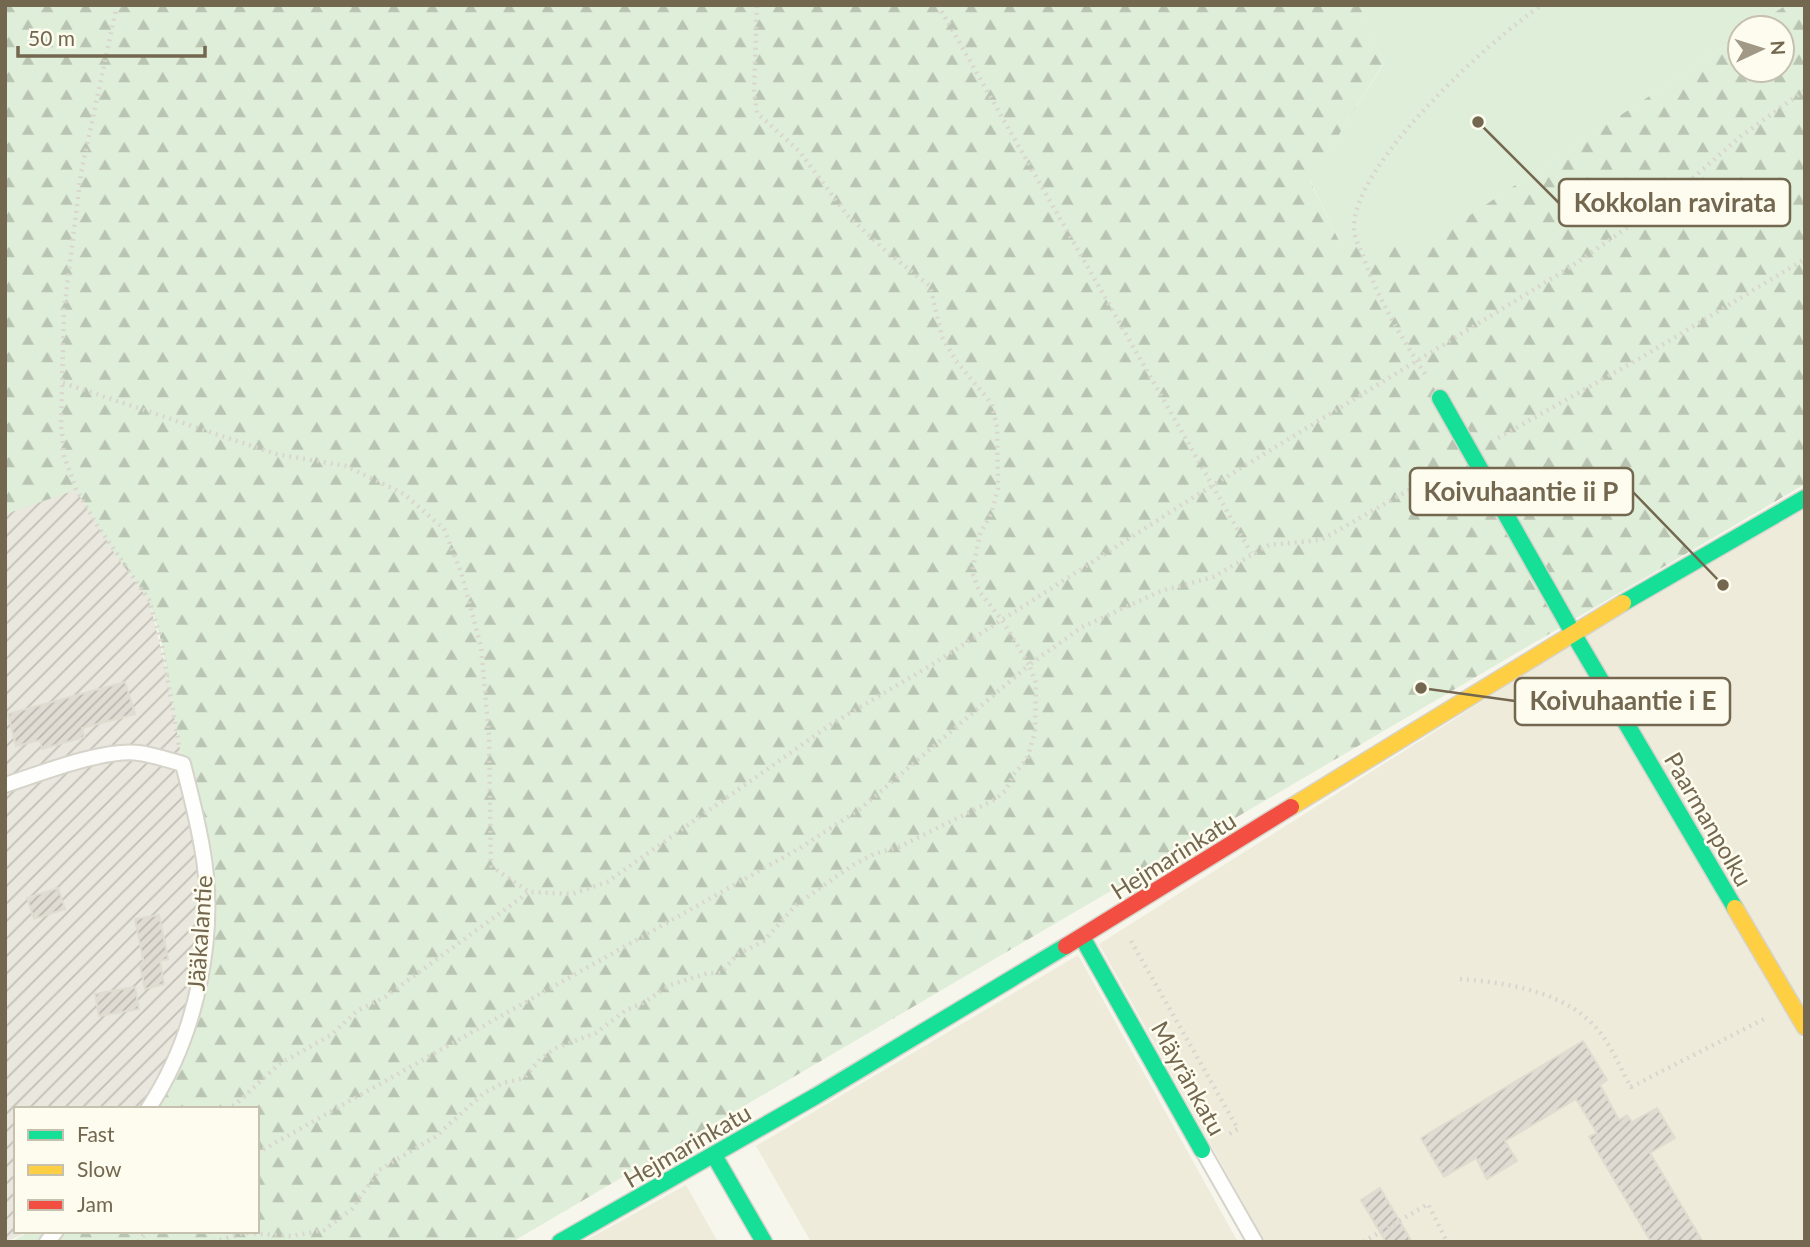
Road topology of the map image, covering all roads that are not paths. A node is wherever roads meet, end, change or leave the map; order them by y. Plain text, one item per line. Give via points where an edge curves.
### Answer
1 (1440, 398) road end
2 (1805, 498) edge
3 (1573, 633) junction
4 (5, 785) edge
5 (1082, 937) junction
6 (1805, 1027) edge
7 (149, 1107) edge
8 (1202, 1150) joint
9 (715, 1157) junction
10 (559, 1242) edge
11 (764, 1242) edge
12 (1255, 1242) edge

1 - 3 street, Paarmanpolku
2 - 3 street, Hejmarinkatu
3 - 5 street, Hejmarinkatu
3 - 6 street, Paarmanpolku
4 - 7 lane, Jääkalantie via 82,761 137,752 183,764 203,849 203,952 195,1002 180,1048
5 - 8 street, Mäyränkatu
5 - 9 street, Hejmarinkatu
8 - 12 lane, Mäyränkatu
9 - 10 street, Hejmarinkatu
9 - 11 street

